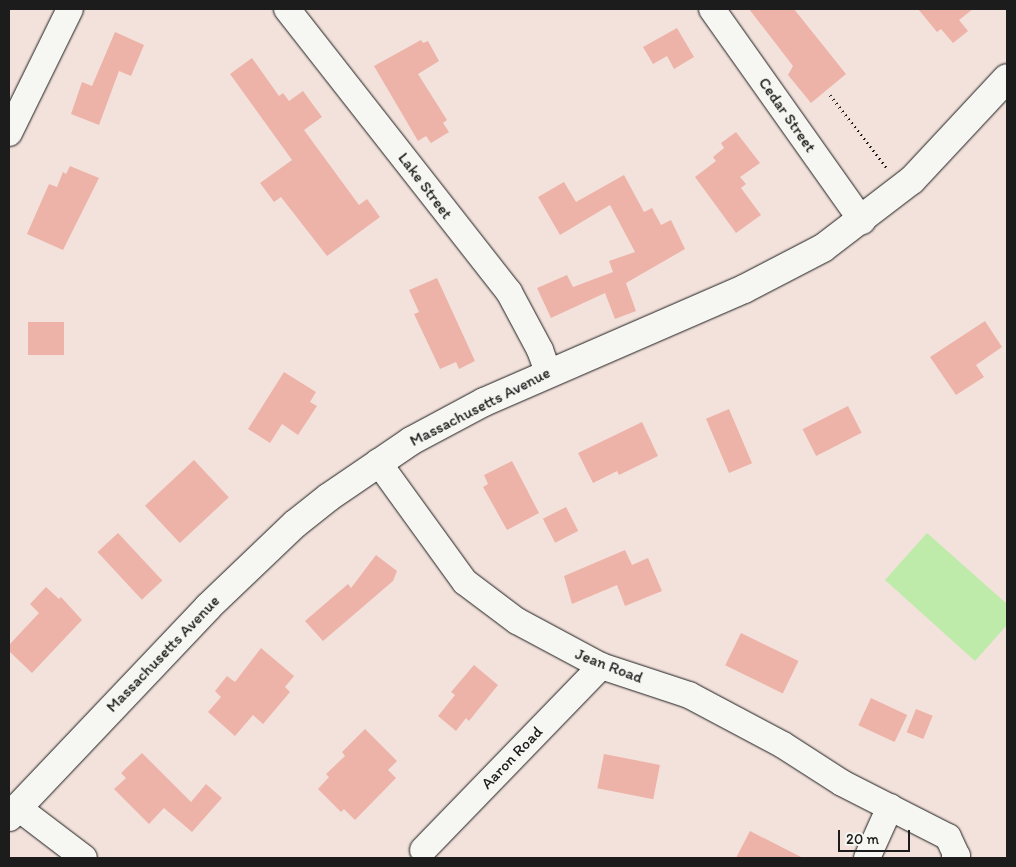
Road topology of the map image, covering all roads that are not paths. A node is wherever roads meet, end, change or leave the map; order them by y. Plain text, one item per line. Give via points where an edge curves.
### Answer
1 (70, 9) edge
2 (287, 9) edge
3 (712, 9) edge
4 (1007, 78) edge
5 (9, 133) edge
6 (862, 221) junction
7 (548, 372) junction
8 (378, 462) junction
9 (601, 666) junction
10 (890, 807) junction
11 (13, 812) edge
12 (423, 850) dead end
13 (84, 858) edge
14 (867, 858) edge
15 (955, 858) edge

1 - 5 street
2 - 7 street, Lake Street via 509,292
3 - 6 street, Cedar Street
4 - 6 main road, Massachusetts Avenue via 912,180
6 - 7 main road, Massachusetts Avenue via 786,269
7 - 8 main road, Massachusetts Avenue via 484,402
8 - 9 street, Jean Road via 465,582 517,621
8 - 11 main road, Massachusetts Avenue via 295,524 214,601
9 - 10 street, Jean Road via 689,695
9 - 12 street, Aaron Road
10 - 14 street
10 - 15 street, Jean Road via 948,837 957,856
11 - 13 street

